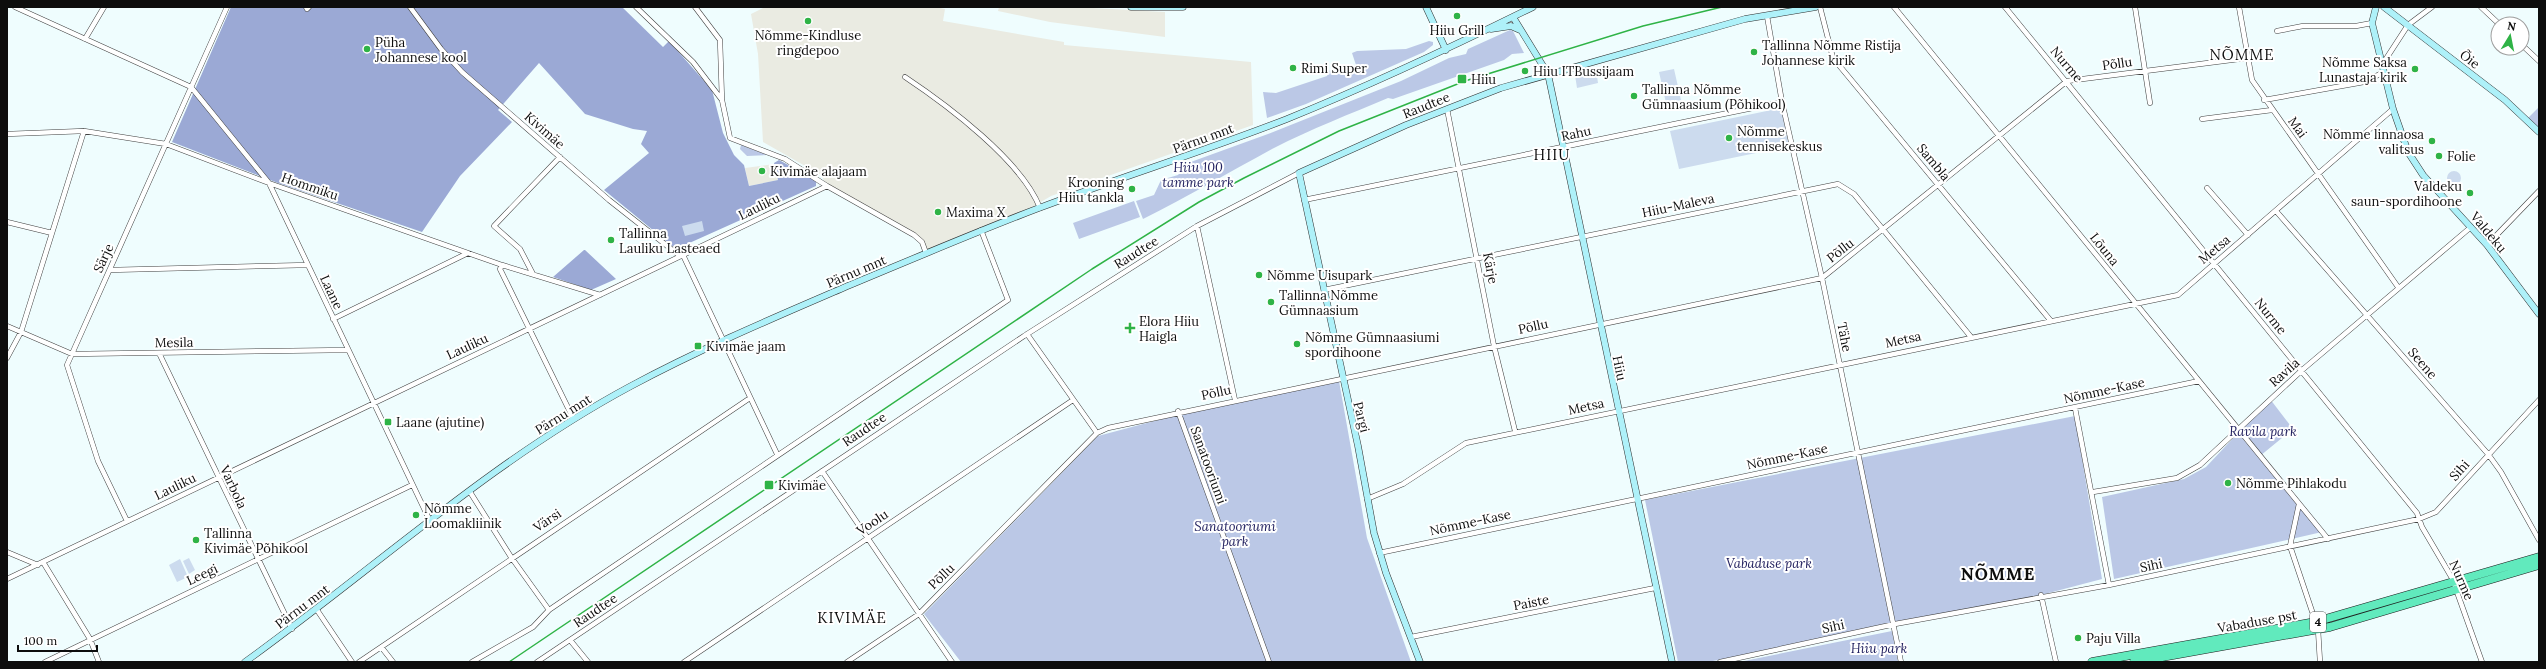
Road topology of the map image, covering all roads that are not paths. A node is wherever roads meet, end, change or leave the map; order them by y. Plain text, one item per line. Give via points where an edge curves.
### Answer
1 (16, 7) edge
2 (104, 7) edge
3 (227, 7) edge
4 (306, 7) edge
5 (309, 7) edge
6 (410, 7) edge
7 (636, 7) edge
8 (695, 7) edge
9 (1131, 7) edge
10 (1183, 7) edge
11 (1426, 7) edge
12 (1533, 7) edge
13 (1816, 7) edge
14 (1820, 7) edge
15 (1894, 7) edge
16 (2005, 7) edge
17 (2135, 7) edge
18 (2239, 7) edge
19 (2376, 7) edge
20 (2384, 7) edge
21 (2432, 7) edge
22 (2481, 7) edge
23 (1767, 16) junction
24 (2491, 16) edge
25 (1513, 17) junction
26 (2372, 23) junction
27 (2408, 25) junction
28 (1487, 29) junction
29 (1520, 30) junction
30 (2277, 31) dead end
31 (85, 39) junction
32 (1446, 50) junction
33 (2530, 53) edge
34 (2247, 58) junction
35 (2539, 61) edge
36 (2383, 68) junction
37 (2145, 70) junction
38 (1548, 74) junction
39 (905, 77) dead end
40 (2067, 81) junction
41 (191, 87) junction
42 (722, 100) junction
43 (2264, 100) junction
44 (1782, 102) junction
45 (2150, 103) dead end
46 (1447, 109) junction
47 (2394, 109) junction
48 (2272, 110) junction
49 (2202, 119) dead end
50 (84, 131) junction
51 (2539, 132) edge
52 (7, 134) edge
53 (1999, 137) junction
54 (166, 144) junction
55 (1563, 147) junction
56 (560, 157) junction
57 (1457, 170) junction
58 (1299, 173) junction
59 (2318, 174) junction
60 (269, 183) junction
61 (1938, 184) junction
62 (828, 186) junction
63 (2207, 188) dead end
64 (1802, 190) junction
65 (2539, 191) edge
66 (1304, 200) junction
67 (1040, 208) junction
68 (2276, 211) junction
69 (7, 222) edge
70 (1197, 226) junction
71 (2471, 227) junction
72 (981, 230) junction
73 (1883, 231) junction
74 (52, 233) junction
75 (1581, 235) junction
76 (2248, 235) junction
77 (2488, 245) junction
78 (468, 253) junction
79 (926, 253) junction
80 (681, 255) junction
81 (1478, 259) junction
82 (2214, 263) junction
83 (308, 265) junction
84 (502, 265) junction
85 (110, 270) junction
86 (532, 274) junction
87 (1822, 278) junction
88 (2398, 287) junction
89 (1324, 290) junction
90 (600, 295) junction
91 (2135, 303) junction
92 (2539, 314) edge
93 (2367, 315) junction
94 (333, 319) junction
95 (2051, 321) junction
96 (1600, 324) junction
97 (7, 326) edge
98 (528, 329) junction
99 (21, 332) junction
100 (1027, 334) junction
101 (1971, 337) junction
102 (722, 340) junction
103 (1494, 346) junction
104 (348, 350) junction
105 (159, 353) junction
106 (72, 354) junction
107 (7, 358) edge
108 (1840, 365) junction
109 (2301, 371) junction
110 (1341, 377) junction
111 (2199, 381) junction
112 (750, 398) junction
113 (1073, 400) junction
114 (1235, 400) junction
115 (2539, 400) edge
116 (373, 403) junction
117 (2075, 408) junction
118 (1618, 410) junction
119 (1178, 411) junction
120 (573, 418) junction
121 (2237, 429) junction
122 (1515, 431) junction
123 (1097, 433) junction
124 (1858, 452) junction
125 (777, 454) junction
126 (2488, 454) junction
127 (822, 471) junction
128 (218, 477) junction
129 (412, 485) junction
130 (470, 492) junction
131 (2093, 492) junction
132 (1367, 499) junction
133 (1636, 499) junction
134 (2299, 504) junction
135 (2419, 519) junction
136 (127, 521) junction
137 (430, 521) junction
138 (868, 538) junction
139 (2328, 539) junction
140 (2539, 540) edge
141 (2290, 546) junction
142 (7, 552) edge
143 (1379, 553) junction
144 (511, 557) junction
145 (2539, 557) edge
146 (257, 560) junction
147 (40, 564) junction
148 (2539, 565) edge
149 (7, 579) edge
150 (2109, 585) junction
151 (2455, 586) junction
152 (1655, 588) junction
153 (2041, 595) junction
154 (317, 610) junction
155 (549, 610) junction
156 (919, 614) junction
157 (1895, 624) junction
158 (2316, 626) junction
159 (292, 628) junction
160 (1411, 637) junction
161 (90, 639) junction
162 (570, 640) junction
163 (382, 648) junction
164 (45, 662) edge
165 (99, 662) edge
166 (245, 662) edge
167 (352, 662) edge
168 (359, 662) edge
169 (393, 662) edge
170 (472, 662) edge
171 (537, 662) edge
172 (588, 662) edge
173 (684, 662) edge
174 (848, 662) edge
175 (952, 662) edge
176 (1269, 662) edge
177 (1420, 662) edge
178 (1672, 662) edge
179 (1720, 662) edge
180 (1901, 662) edge
181 (2056, 662) edge
182 (2092, 662) edge
183 (2134, 662) edge
184 (2320, 662) edge
185 (2482, 662) edge

1 - 31 street
2 - 31 street
3 - 41 street, Särje
4 - 5 street
6 - 56 street, Kivimäe via 436,43 462,72
7 - 42 street via 693,62
8 - 42 street via 720,40
9 - 10 street
11 - 32 street
12 - 25 street, Pärnu mnt
13 - 23 street, Raudtee
14 - 61 street, Sambla via 1833,58
15 - 53 street, Lõuna
16 - 40 street, Nurme
17 - 37 street
18 - 34 street, Mai
19 - 26 street, Valdeku
20 - 27 street, Õie
21 - 27 street
22 - 24 street
23 - 38 street, Raudtee via 1745,19
23 - 44 street, Tähe
25 - 28 street, Pärnu mnt
25 - 29 street, Hiiu
26 - 30 street via 2356,26 2303,26
26 - 36 street, Valdeku
27 - 36 street
27 - 51 street, Õie via 2505,100
28 - 29 street via 1511,26
28 - 32 street, Pärnu mnt
29 - 38 street, Hiiu
31 - 41 street
32 - 67 street, Pärnu mnt via 1284,120
33 - 35 street
34 - 37 street, Põllu
34 - 43 street, Mai via 2252,80
36 - 43 street via 2364,82
36 - 47 street, Valdeku
37 - 40 street, Põllu
37 - 45 street
38 - 46 street, Raudtee via 1501,88
38 - 55 street, Hiiu
39 - 67 street via 941,101 989,144 1029,185
40 - 53 street, Põllu
40 - 82 street, Nurme
41 - 54 street, Särje
41 - 60 street, Laane
42 - 62 street via 730,138 785,159
43 - 48 street, Mai
44 - 55 street, Rahu
44 - 64 street, Tähe
46 - 57 street, Kärje
46 - 58 street, Raudtee
47 - 59 street, Metsa
47 - 71 street, Valdeku via 2408,152 2417,167
48 - 49 street
48 - 59 street, Mai
50 - 52 street, Hommiku
50 - 54 street, Hommiku
50 - 74 street
53 - 61 street, Põllu
53 - 91 street, Lõuna
54 - 60 street, Hommiku
54 - 85 street, Särje
55 - 57 street, Rahu
55 - 75 street, Hiiu
56 - 80 street, Kivimäe
56 - 86 street via 494,226 520,250
57 - 66 street, Rahu
57 - 81 street, Kärje
58 - 66 street, Pargi
58 - 70 street, Raudtee
59 - 68 street, Metsa
59 - 88 street, Mai
60 - 78 street, Hommiku
60 - 83 street, Laane
61 - 73 street, Põllu
61 - 95 street, Sambla
62 - 79 street via 914,235 922,242
62 - 80 street, Lauliku
63 - 76 street
64 - 73 street, Hiiu-Maleva via 1838,184 1844,186 1854,194
64 - 75 street, Hiiu-Maleva
64 - 87 street, Tähe
65 - 77 street
66 - 89 street, Pargi
67 - 72 street, Pärnu mnt
68 - 76 street, Metsa
68 - 93 street, Seene
69 - 74 street
70 - 100 street, Raudtee
70 - 114 street
71 - 77 street, Valdeku
71 - 88 street, Ravila
72 - 79 street, Pärnu mnt
72 - 125 street, Raudtee via 1008,300
73 - 87 street, Põllu
73 - 101 street, Hiiu-Maleva
74 - 99 street
75 - 81 street, Hiiu-Maleva
75 - 96 street, Hiiu
76 - 82 street, Metsa
77 - 92 street, Valdeku
78 - 84 street, Hommiku
78 - 94 street
79 - 102 street, Pärnu mnt
80 - 90 street, Lauliku
80 - 102 street, Kivimäe
81 - 89 street, Hiiu-Maleva
81 - 103 street, Kärje
82 - 91 street, Metsa via 2178,295
82 - 109 street, Nurme
83 - 85 street
83 - 94 street, Laane
84 - 86 street, Hommiku
84 - 98 street via 500,269
85 - 106 street, Särje
86 - 90 street, Hommiku
87 - 96 street, Põllu
87 - 108 street, Tähe
88 - 93 street, Ravila
89 - 110 street, Pargi
90 - 98 street, Lauliku
91 - 95 street, Metsa
91 - 111 street, Lõuna
93 - 109 street, Ravila
93 - 126 street, Seene
94 - 104 street, Laane
95 - 101 street, Metsa
96 - 103 street, Põllu
96 - 118 street, Hiiu
97 - 99 street, Mesila
98 - 116 street, Lauliku
98 - 120 street
99 - 106 street, Mesila
99 - 107 street
100 - 113 street
100 - 127 street, Raudtee
101 - 108 street, Metsa
102 - 112 street, Kivimäe
102 - 120 street, Pärnu mnt
103 - 110 street, Põllu
103 - 122 street, Kärje
104 - 105 street, Mesila
104 - 116 street, Laane
105 - 106 street, Mesila
105 - 128 street, Varbola
106 - 136 street, Särje via 67,365 98,461
108 - 118 street, Metsa
108 - 124 street, Tähe
109 - 121 street, Ravila
109 - 135 street, Nurme via 2417,513
110 - 114 street, Põllu
110 - 132 street, Pargi via 1358,446
111 - 117 street, Nõmme-Kase
111 - 121 street, Lõuna
112 - 125 street, Kivimäe
112 - 144 street, Värsi
113 - 123 street
113 - 138 street, Voolu
114 - 119 street, Põllu
115 - 126 street, Sihi
116 - 128 street, Lauliku
116 - 129 street, Laane
117 - 124 street, Nõmme-Kase
117 - 131 street
118 - 122 street, Metsa
118 - 133 street, Hiiu
119 - 123 street, Põllu
119 - 176 street, Sanatooriumi
120 - 130 street, Pärnu mnt
121 - 131 street, Ravila via 2200,465 2177,478
121 - 134 street, Lõuna
122 - 132 street, Metsa via 1466,442 1403,484
123 - 156 street, Põllu
124 - 133 street, Nõmme-Kase
124 - 157 street, Tähe
125 - 155 street, Raudtee
126 - 135 street, Sihi via 2436,512
126 - 140 street, Seene via 2501,472
127 - 138 street
127 - 162 street, Raudtee
128 - 136 street, Lauliku
128 - 146 street, Varbola
129 - 137 street, Laane
129 - 146 street, Leegi
130 - 137 street, Pärnu mnt
130 - 144 street
131 - 150 street
132 - 143 street, Pargi
133 - 143 street, Nõmme-Kase
133 - 152 street, Hiiu
134 - 139 street, Lõuna
134 - 141 street
135 - 139 street, Sihi
135 - 151 street, Nurme
136 - 147 street, Lauliku
137 - 154 street, Pärnu mnt
138 - 156 street
138 - 173 street, Voolu
139 - 141 street, Sihi
141 - 150 street, Sihi
141 - 158 street
142 - 147 street
143 - 160 street, Pargi
144 - 155 street
144 - 163 street, Värsi
145 - 151 highway, Vabaduse pst / 4
146 - 159 street, Varbola
146 - 161 street, Leegi
147 - 149 street, Lauliku
147 - 161 street
148 - 151 highway, Vabaduse pst / 4
150 - 153 street, Sihi
151 - 158 highway, Vabaduse pst / 4
151 - 185 street, Nurme
152 - 160 street, Paiste
152 - 178 street, Hiiu
153 - 157 street, Sihi
153 - 181 street
154 - 159 street, Pärnu mnt
154 - 167 street
155 - 170 street, Raudtee via 533,627
156 - 174 street, Põllu
156 - 175 street
157 - 179 street, Sihi
157 - 180 street, Tähe
158 - 182 highway, Vabaduse pst / 4
158 - 183 highway, Vabaduse pst / 4
158 - 184 street
159 - 166 street, Pärnu mnt
160 - 177 street, Pargi
161 - 164 street, Leegi
161 - 165 street
162 - 171 street, Raudtee
162 - 172 street
163 - 168 street, Värsi
163 - 169 street

